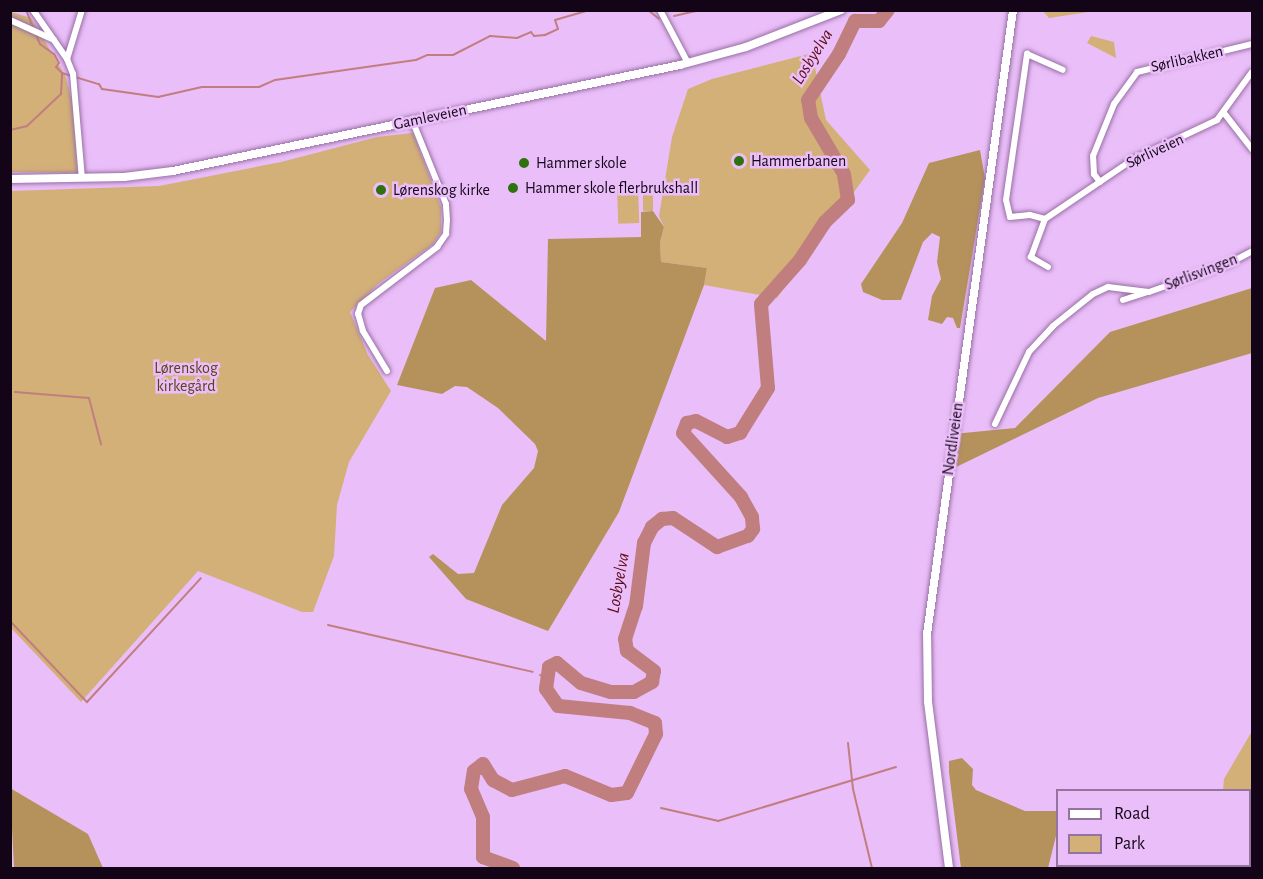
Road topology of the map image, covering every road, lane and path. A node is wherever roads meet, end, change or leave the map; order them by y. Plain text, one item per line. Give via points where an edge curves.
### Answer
1 (33, 10) edge
2 (82, 10) edge
3 (660, 10) edge
4 (841, 10) edge
5 (1013, 10) edge
6 (10, 20) edge
7 (54, 40) junction
8 (1252, 44) edge
9 (67, 59) junction
10 (688, 63) junction
11 (1063, 70) dead end
12 (1252, 72) edge
13 (1224, 114) junction
14 (412, 120) junction
15 (1252, 149) edge
16 (82, 178) junction
17 (10, 179) edge
18 (1100, 182) junction
19 (1045, 219) junction
20 (1252, 250) edge
21 (1048, 267) dead end
22 (1149, 292) junction
23 (1123, 300) dead end
24 (387, 371) dead end
25 (995, 424) dead end
26 (949, 868) edge

1 - 7 street
2 - 9 street
3 - 10 street
4 - 10 main road, Gamleveien via 752,45
5 - 26 main road, Nordliveien via 927,634 928,702
6 - 7 street
7 - 9 street
8 - 18 street, Sørlibakken via 1137,72 1121,90 1093,156 1092,166
9 - 16 street via 76,91
10 - 14 main road, Gamleveien
11 - 19 street via 1027,54 1007,191 1010,217 1030,214
12 - 13 street, Sørliveien
13 - 15 street
13 - 18 street, Sørliveien via 1198,132 1132,160
14 - 16 main road, Gamleveien via 155,174
14 - 24 street via 446,204 446,234 437,247 361,305 358,314 363,331
16 - 17 main road, Gamleveien
18 - 19 street, Sørliveien
19 - 21 street via 1031,257
20 - 22 street, Sørlisvingen via 1228,264
22 - 23 street, Sørlisvingen
22 - 25 street, Sørlisvingen via 1108,287 1092,294 1053,326 1023,361

